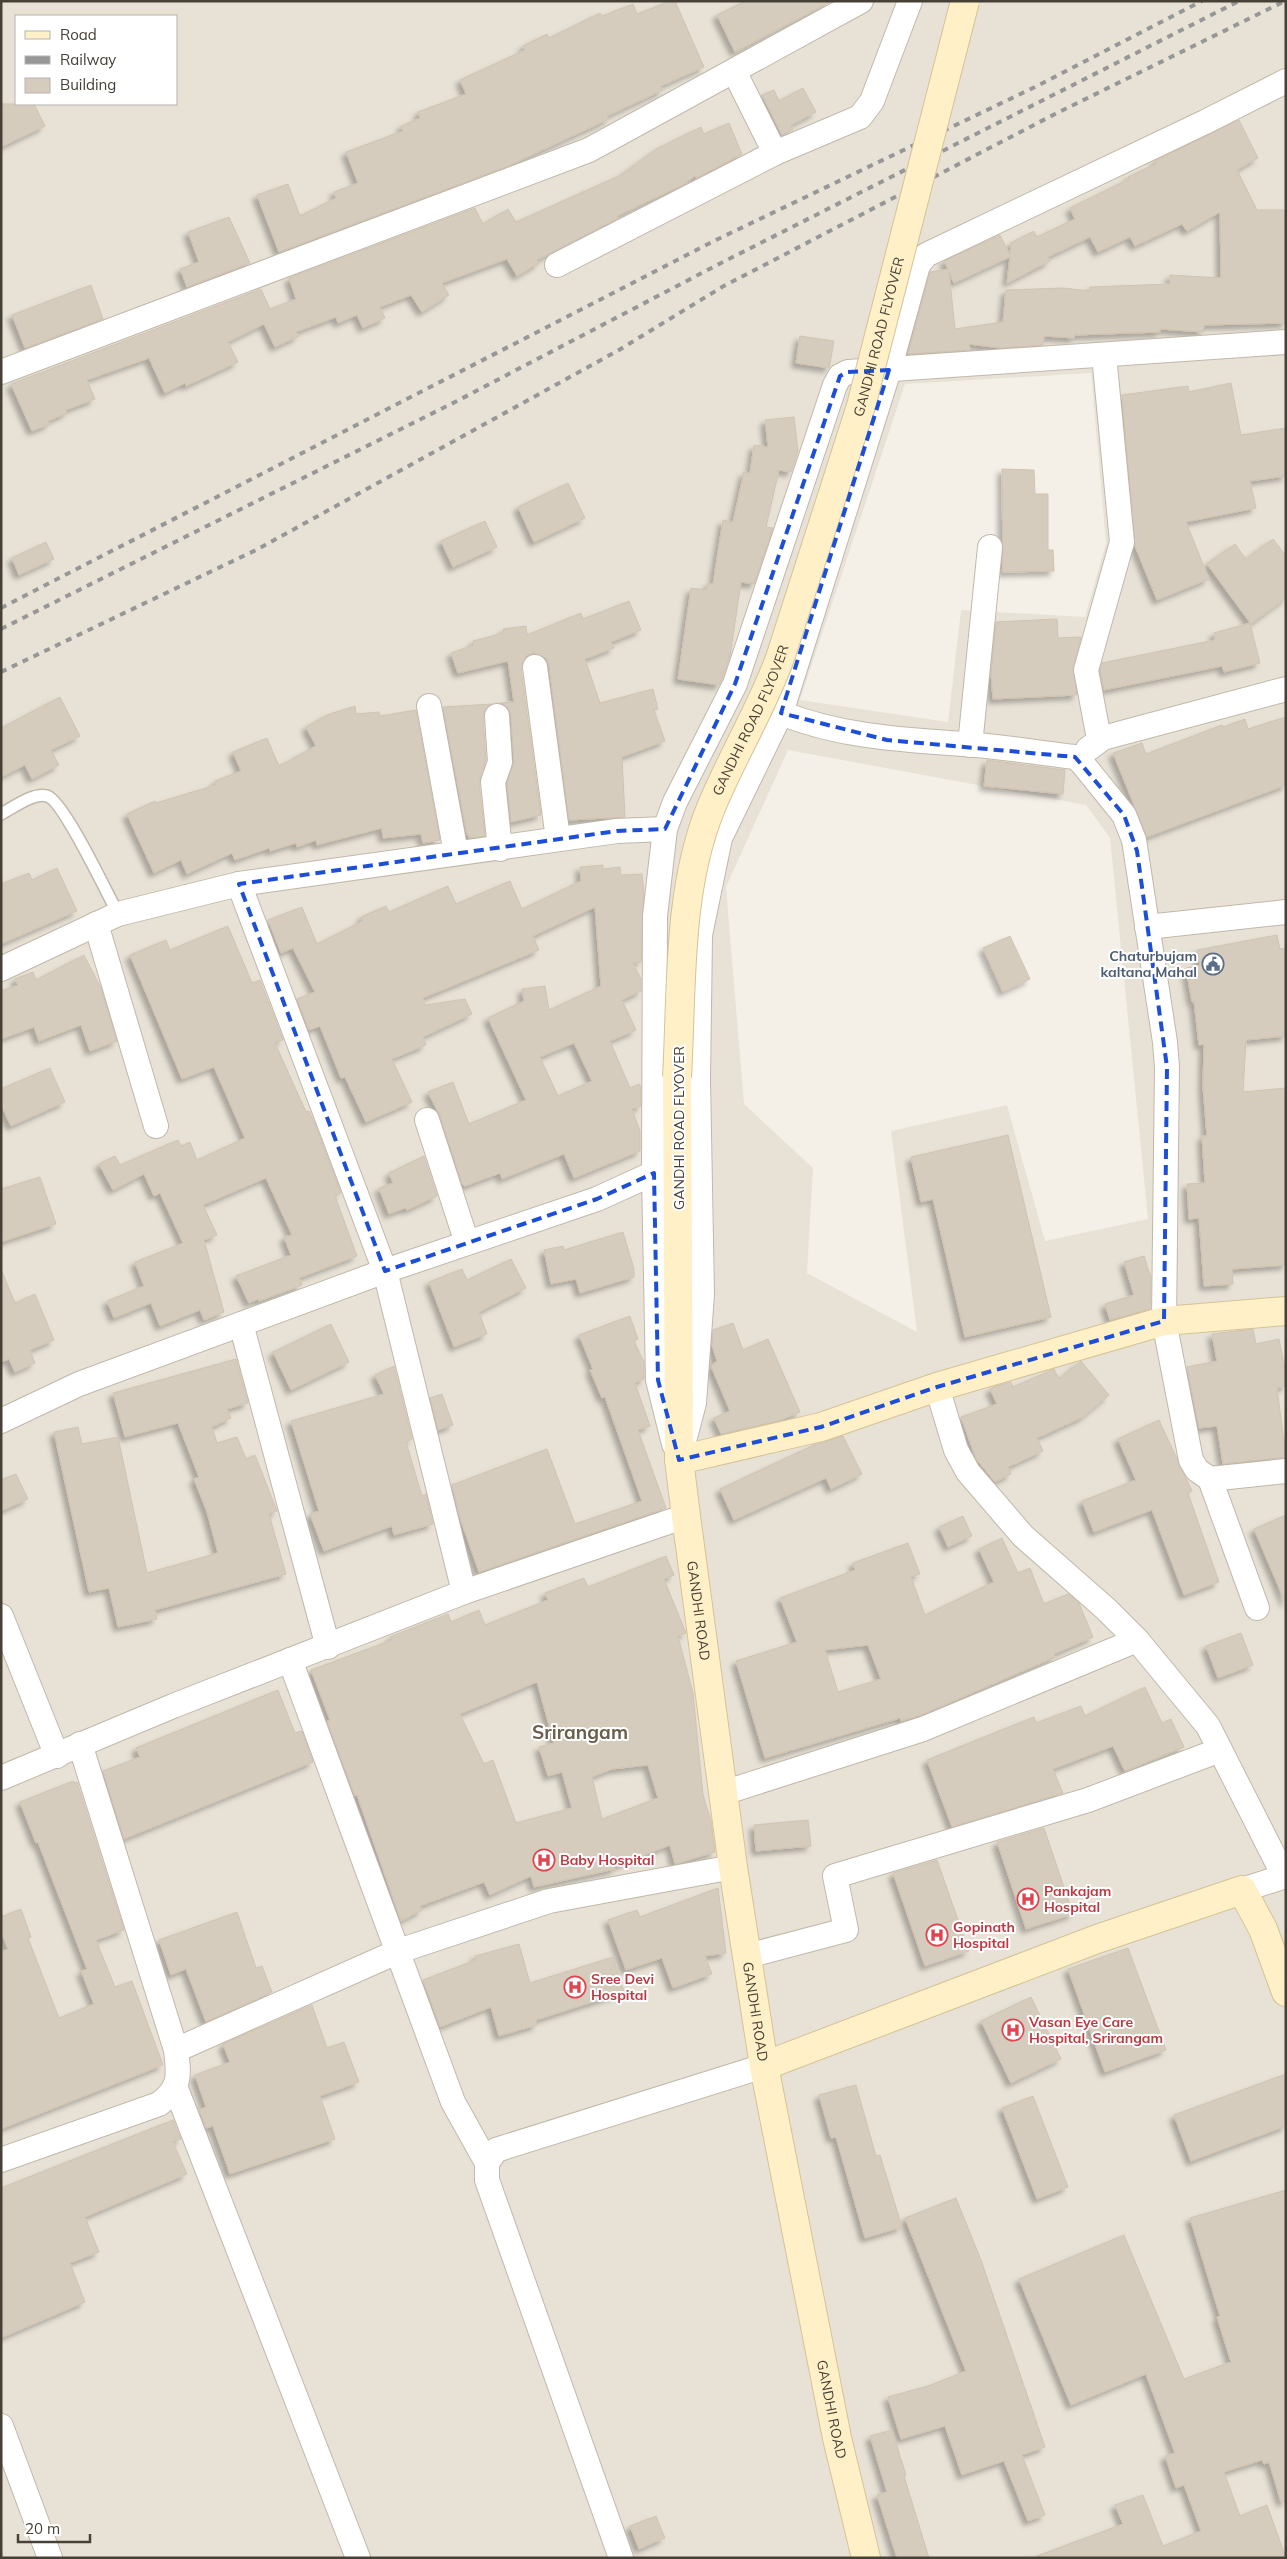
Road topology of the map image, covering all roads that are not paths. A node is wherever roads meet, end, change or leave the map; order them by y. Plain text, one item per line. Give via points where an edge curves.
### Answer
1 (861, 1) edge
2 (910, 1) edge
3 (965, 1) edge
4 (734, 71) junction
5 (1286, 81) edge
6 (775, 153) junction
7 (556, 265) dead end
8 (1286, 342) edge
9 (1104, 355) junction
10 (889, 370) junction
11 (1, 372) edge
12 (990, 547) dead end
13 (535, 667) dead end
14 (1286, 689) edge
15 (429, 706) dead end
16 (781, 713) junction
17 (497, 716) dead end
18 (1099, 739) junction
19 (970, 745) junction
20 (1078, 759) junction
21 (1, 814) edge
22 (665, 829) junction
23 (558, 839) junction
24 (500, 849) junction
25 (456, 853) junction
26 (239, 884) junction
27 (1286, 912) edge
28 (118, 914) junction
29 (96, 924) junction
30 (1148, 927) junction
31 (1, 969) edge
32 (427, 1120) dead end
33 (156, 1126) dead end
34 (654, 1172) junction
35 (467, 1243) junction
36 (385, 1271) junction
37 (1286, 1311) edge
38 (1164, 1321) junction
39 (241, 1324) junction
40 (928, 1390) junction
41 (1, 1421) edge
42 (679, 1460) junction
43 (1286, 1471) edge
44 (1210, 1479) junction
45 (686, 1516) junction
46 (464, 1592) junction
47 (1257, 1608) dead end
48 (1, 1616) edge
49 (1137, 1640) junction
50 (328, 1647) junction
51 (290, 1660) junction
52 (80, 1744) junction
53 (1220, 1750) junction
54 (57, 1756) junction
55 (1, 1778) edge
56 (723, 1793) junction
57 (733, 1867) junction
58 (1285, 1876) edge
59 (1242, 1890) junction
60 (399, 1951) junction
61 (747, 1956) junction
62 (1286, 1992) edge
63 (176, 2050) junction
64 (764, 2066) junction
65 (175, 2086) junction
66 (1, 2160) edge
67 (487, 2162) junction
68 (1, 2426) edge
69 (50, 2558) edge
70 (358, 2558) edge
71 (621, 2558) edge
72 (866, 2558) edge

1 - 4 street
2 - 6 street via 865,112
3 - 42 main road, GANDHI ROAD FLYOVER, bridge via 861,406 776,667 710,811 696,857 686,913 677,1077
4 - 6 street
4 - 11 street via 574,157
5 - 10 street via 926,255 916,271
6 - 7 street
8 - 9 street
9 - 10 street
9 - 18 street via 1122,542 1086,670
10 - 16 street
10 - 22 street via 848,372 840,376 835,385 735,684 675,802
12 - 19 street
13 - 23 street
14 - 18 street
15 - 25 street
16 - 19 street via 887,740
16 - 42 street via 720,838 700,935 698,1080 702,1294 694,1403
17 - 24 street via 500,762 493,782
18 - 20 street
19 - 20 street
20 - 30 street via 1124,815 1132,832
21 - 28 lane via 36,796 47,796 56,802
22 - 23 street
22 - 34 street via 655,916
23 - 24 street
24 - 25 street
25 - 26 street
26 - 28 street
26 - 36 street
27 - 30 street
28 - 29 street
29 - 31 street
29 - 33 street
30 - 38 street via 1167,1067
32 - 35 street
34 - 35 street via 597,1199
34 - 42 street via 658,1380
35 - 36 street
36 - 39 street
36 - 46 street
37 - 38 main road
38 - 40 main road
38 - 44 street via 1190,1460 1203,1476
39 - 41 street via 79,1384
39 - 50 street
40 - 42 main road via 821,1427
40 - 49 street via 968,1472 1023,1536
42 - 45 main road, GANDHI ROAD
43 - 44 street
44 - 47 street
45 - 46 street
45 - 56 main road, GANDHI ROAD
46 - 50 street
48 - 54 street
49 - 53 street via 1208,1726
49 - 56 street via 923,1729
50 - 51 street
51 - 52 street
51 - 60 street
52 - 54 street
52 - 63 street
53 - 58 street
53 - 61 street via 1088,1800 835,1876 846,1930
54 - 55 street
56 - 57 main road, GANDHI ROAD
57 - 60 street via 549,1902
57 - 61 main road, GANDHI ROAD
58 - 59 street
59 - 62 main road via 1263,1928
59 - 64 main road via 1097,1939
60 - 63 street
60 - 67 street via 453,2102
61 - 64 main road, GANDHI ROAD
63 - 65 street via 179,2076
64 - 67 street via 496,2150
64 - 72 main road, GANDHI ROAD via 837,2438
65 - 66 street via 158,2104
65 - 70 street
67 - 71 street via 487,2180
68 - 69 street

